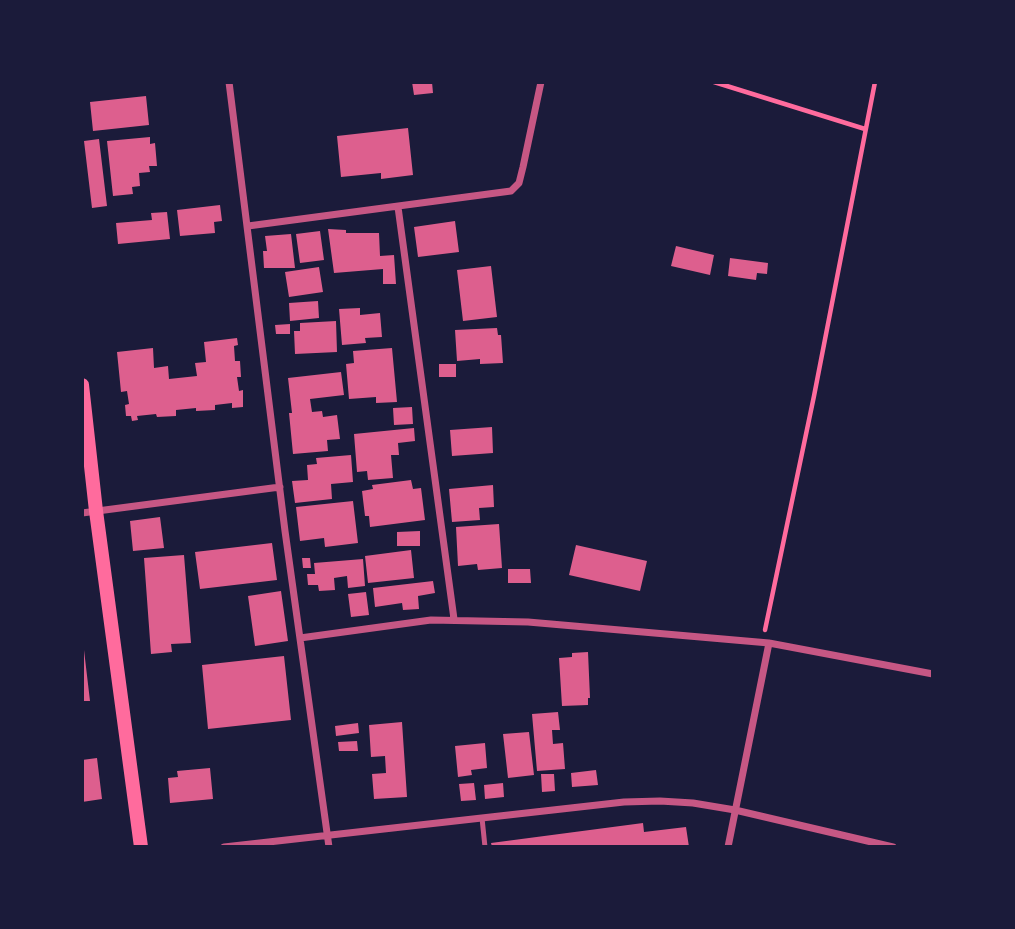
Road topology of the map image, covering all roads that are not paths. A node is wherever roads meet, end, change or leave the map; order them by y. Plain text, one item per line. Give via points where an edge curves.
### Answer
1 (229, 82) edge
2 (541, 82) edge
3 (398, 206) junction
4 (248, 226) junction
5 (82, 385) edge
6 (281, 487) junction
7 (89, 512) edge
8 (454, 619) junction
9 (300, 638) junction
10 (766, 643) junction
11 (933, 674) edge
12 (735, 810) junction
13 (482, 818) junction
14 (328, 835) junction
15 (141, 847) edge
16 (224, 847) edge
17 (329, 847) edge
18 (485, 847) edge
19 (728, 847) edge
20 (893, 847) edge

1 - 4 street
2 - 3 street via 519,183 511,191
3 - 4 street
3 - 8 street
4 - 6 street
5 - 7 main road
6 - 7 street
6 - 9 street
7 - 15 main road
8 - 9 street
8 - 10 street
9 - 14 street
10 - 11 street
10 - 12 street
12 - 13 street via 693,803 624,802
12 - 19 street
12 - 20 street
13 - 14 street
13 - 18 lane
14 - 16 street
14 - 17 street

